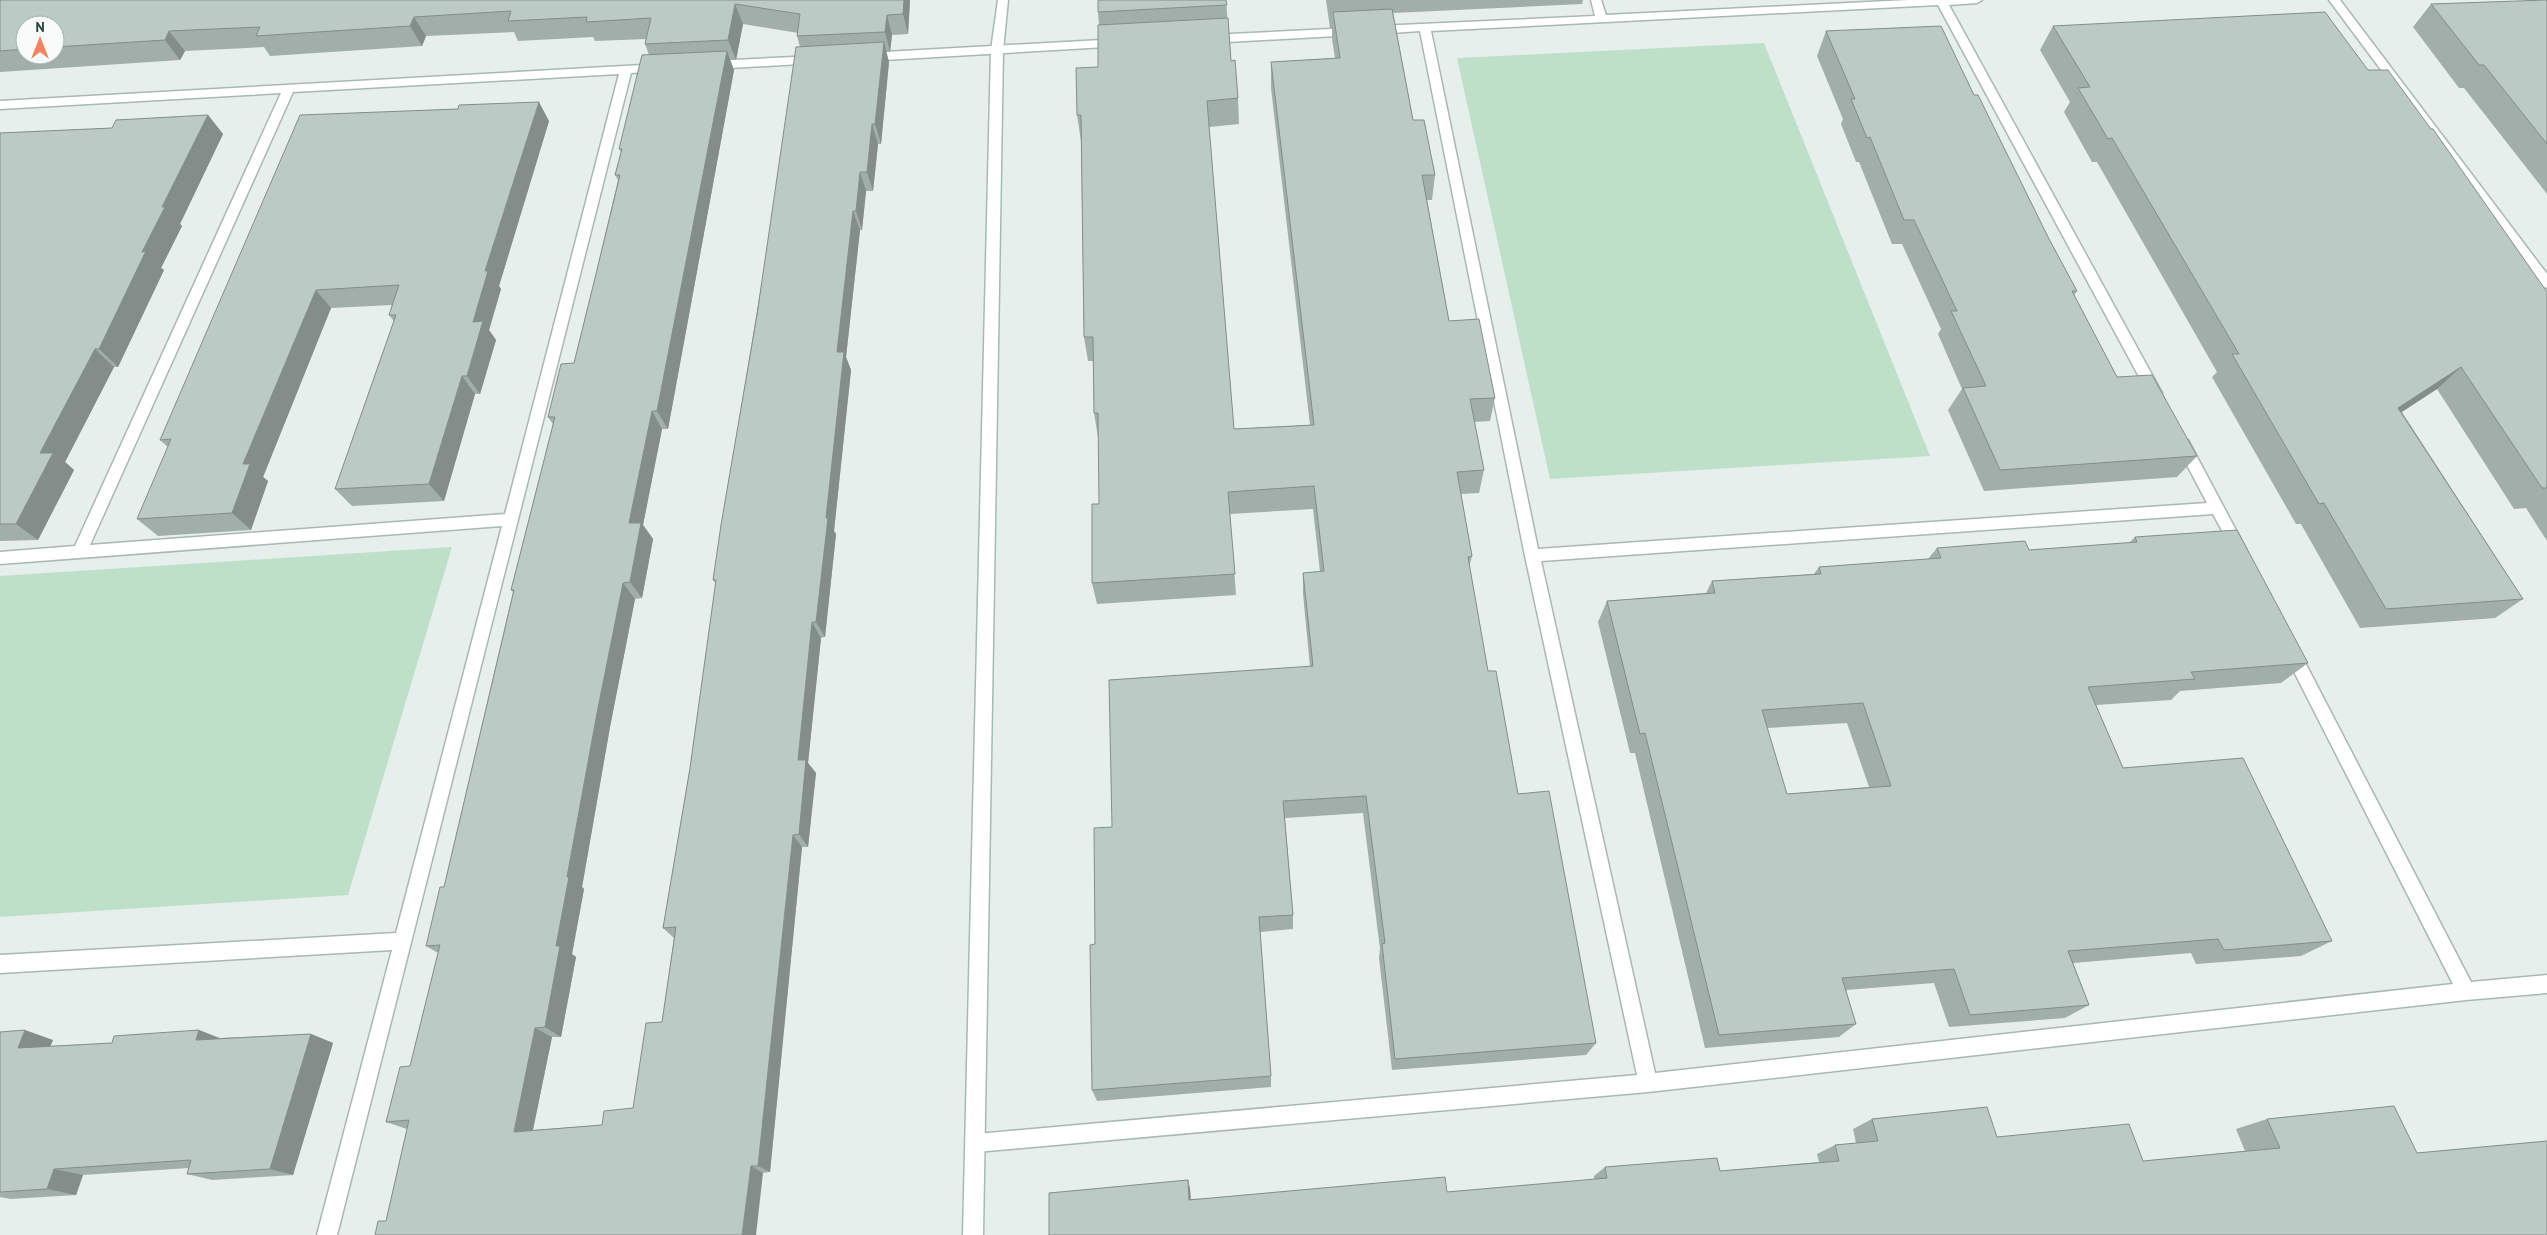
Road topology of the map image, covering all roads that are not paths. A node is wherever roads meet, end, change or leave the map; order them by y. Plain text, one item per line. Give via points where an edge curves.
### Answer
1 (1003, 0) edge
2 (1596, 0) edge
3 (1977, 0) edge
4 (2334, 0) edge
5 (1942, 2) junction
6 (1601, 18) junction
7 (1424, 28) junction
8 (1196, 40) edge
9 (1126, 43) edge
10 (997, 50) junction
11 (851, 58) edge
12 (822, 59) edge
13 (704, 66) edge
14 (675, 67) edge
15 (626, 70) junction
16 (289, 89) junction
17 (0, 105) edge
18 (2547, 283) edge
19 (2161, 403) edge
20 (2175, 429) edge
21 (2218, 508) junction
22 (511, 519) junction
23 (80, 552) junction
24 (1532, 556) junction
25 (0, 558) edge
26 (2245, 560) edge
27 (2286, 640) edge
28 (401, 941) junction
29 (0, 964) edge
30 (2547, 984) edge
31 (2466, 991) junction
32 (1648, 1083) junction
33 (977, 1143) junction
34 (327, 1235) edge
35 (973, 1235) edge

1 - 10 street
2 - 6 street
3 - 5 street
4 - 18 street
5 - 6 street
5 - 19 street
6 - 7 street
7 - 8 street
7 - 24 street
9 - 10 street
10 - 11 street
10 - 33 street
12 - 13 street
14 - 15 street
15 - 16 street
15 - 22 street
16 - 17 street
16 - 23 street
20 - 21 street
21 - 24 street
21 - 26 street
22 - 23 street
22 - 28 street
23 - 25 street
24 - 32 street
27 - 31 street
28 - 29 street
28 - 34 street
30 - 31 street
31 - 32 street
32 - 33 street
33 - 35 street

